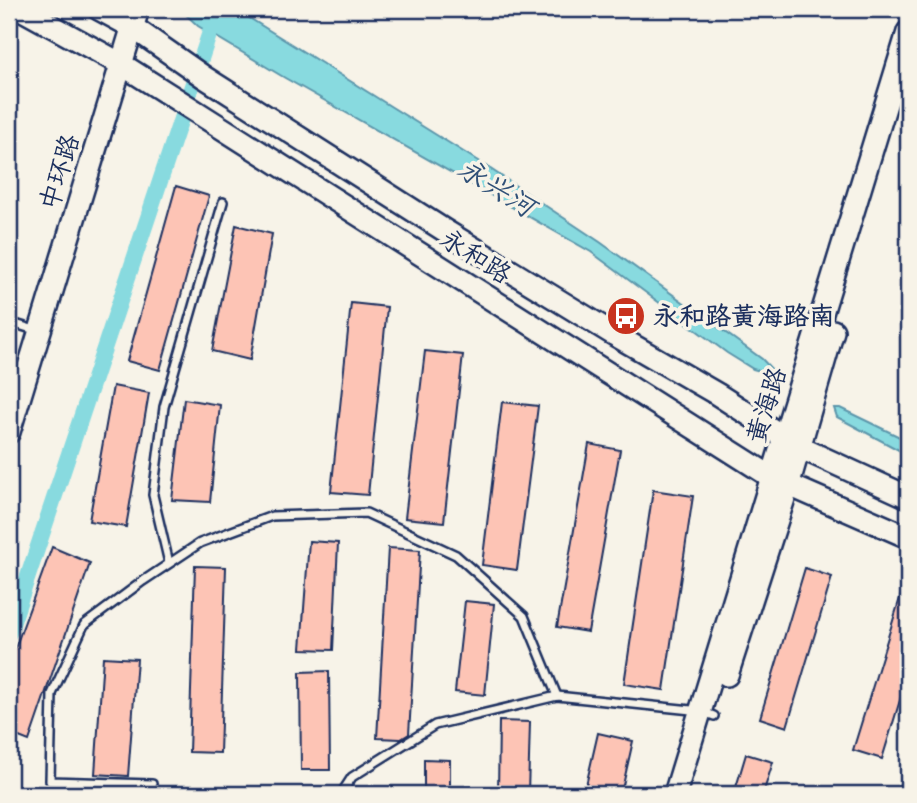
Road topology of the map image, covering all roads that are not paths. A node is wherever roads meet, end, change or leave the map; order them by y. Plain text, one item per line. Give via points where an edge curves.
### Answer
1 (21, 9) edge
2 (99, 9) edge
3 (136, 18) edge
4 (908, 32) edge
5 (121, 64) junction
6 (908, 77) edge
7 (223, 202) dead end
8 (9, 322) edge
9 (39, 331) junction
10 (9, 432) edge
11 (792, 443) junction
12 (781, 482) junction
13 (908, 497) edge
14 (908, 537) edge
15 (169, 563) junction
16 (557, 696) junction
17 (707, 713) junction
18 (153, 794) edge
19 (341, 794) edge
20 (675, 794) edge
21 (690, 794) edge

1 - 5 main road, 永和路
2 - 3 main road, 永和路
3 - 5 main road, 中环路
3 - 11 main road, 永和路 via 180,61 204,77
4 - 11 main road, 黄海路
5 - 9 main road, 中环路
5 - 12 main road, 永和路
6 - 11 main road, 黄海路
7 - 15 lane via 164,407 153,495
8 - 9 lane
9 - 10 main road, 中环路
11 - 12 main road, 黄海路
11 - 13 main road, 永和路
12 - 14 main road, 永和路
12 - 17 main road, 黄海路
15 - 16 lane via 200,543 272,516 366,513 456,555 524,617
15 - 18 lane via 84,625 52,694 50,781 152,784
16 - 17 lane
16 - 19 lane via 435,725 352,777
17 - 20 main road, 黄海路
17 - 21 main road, 黄海路

